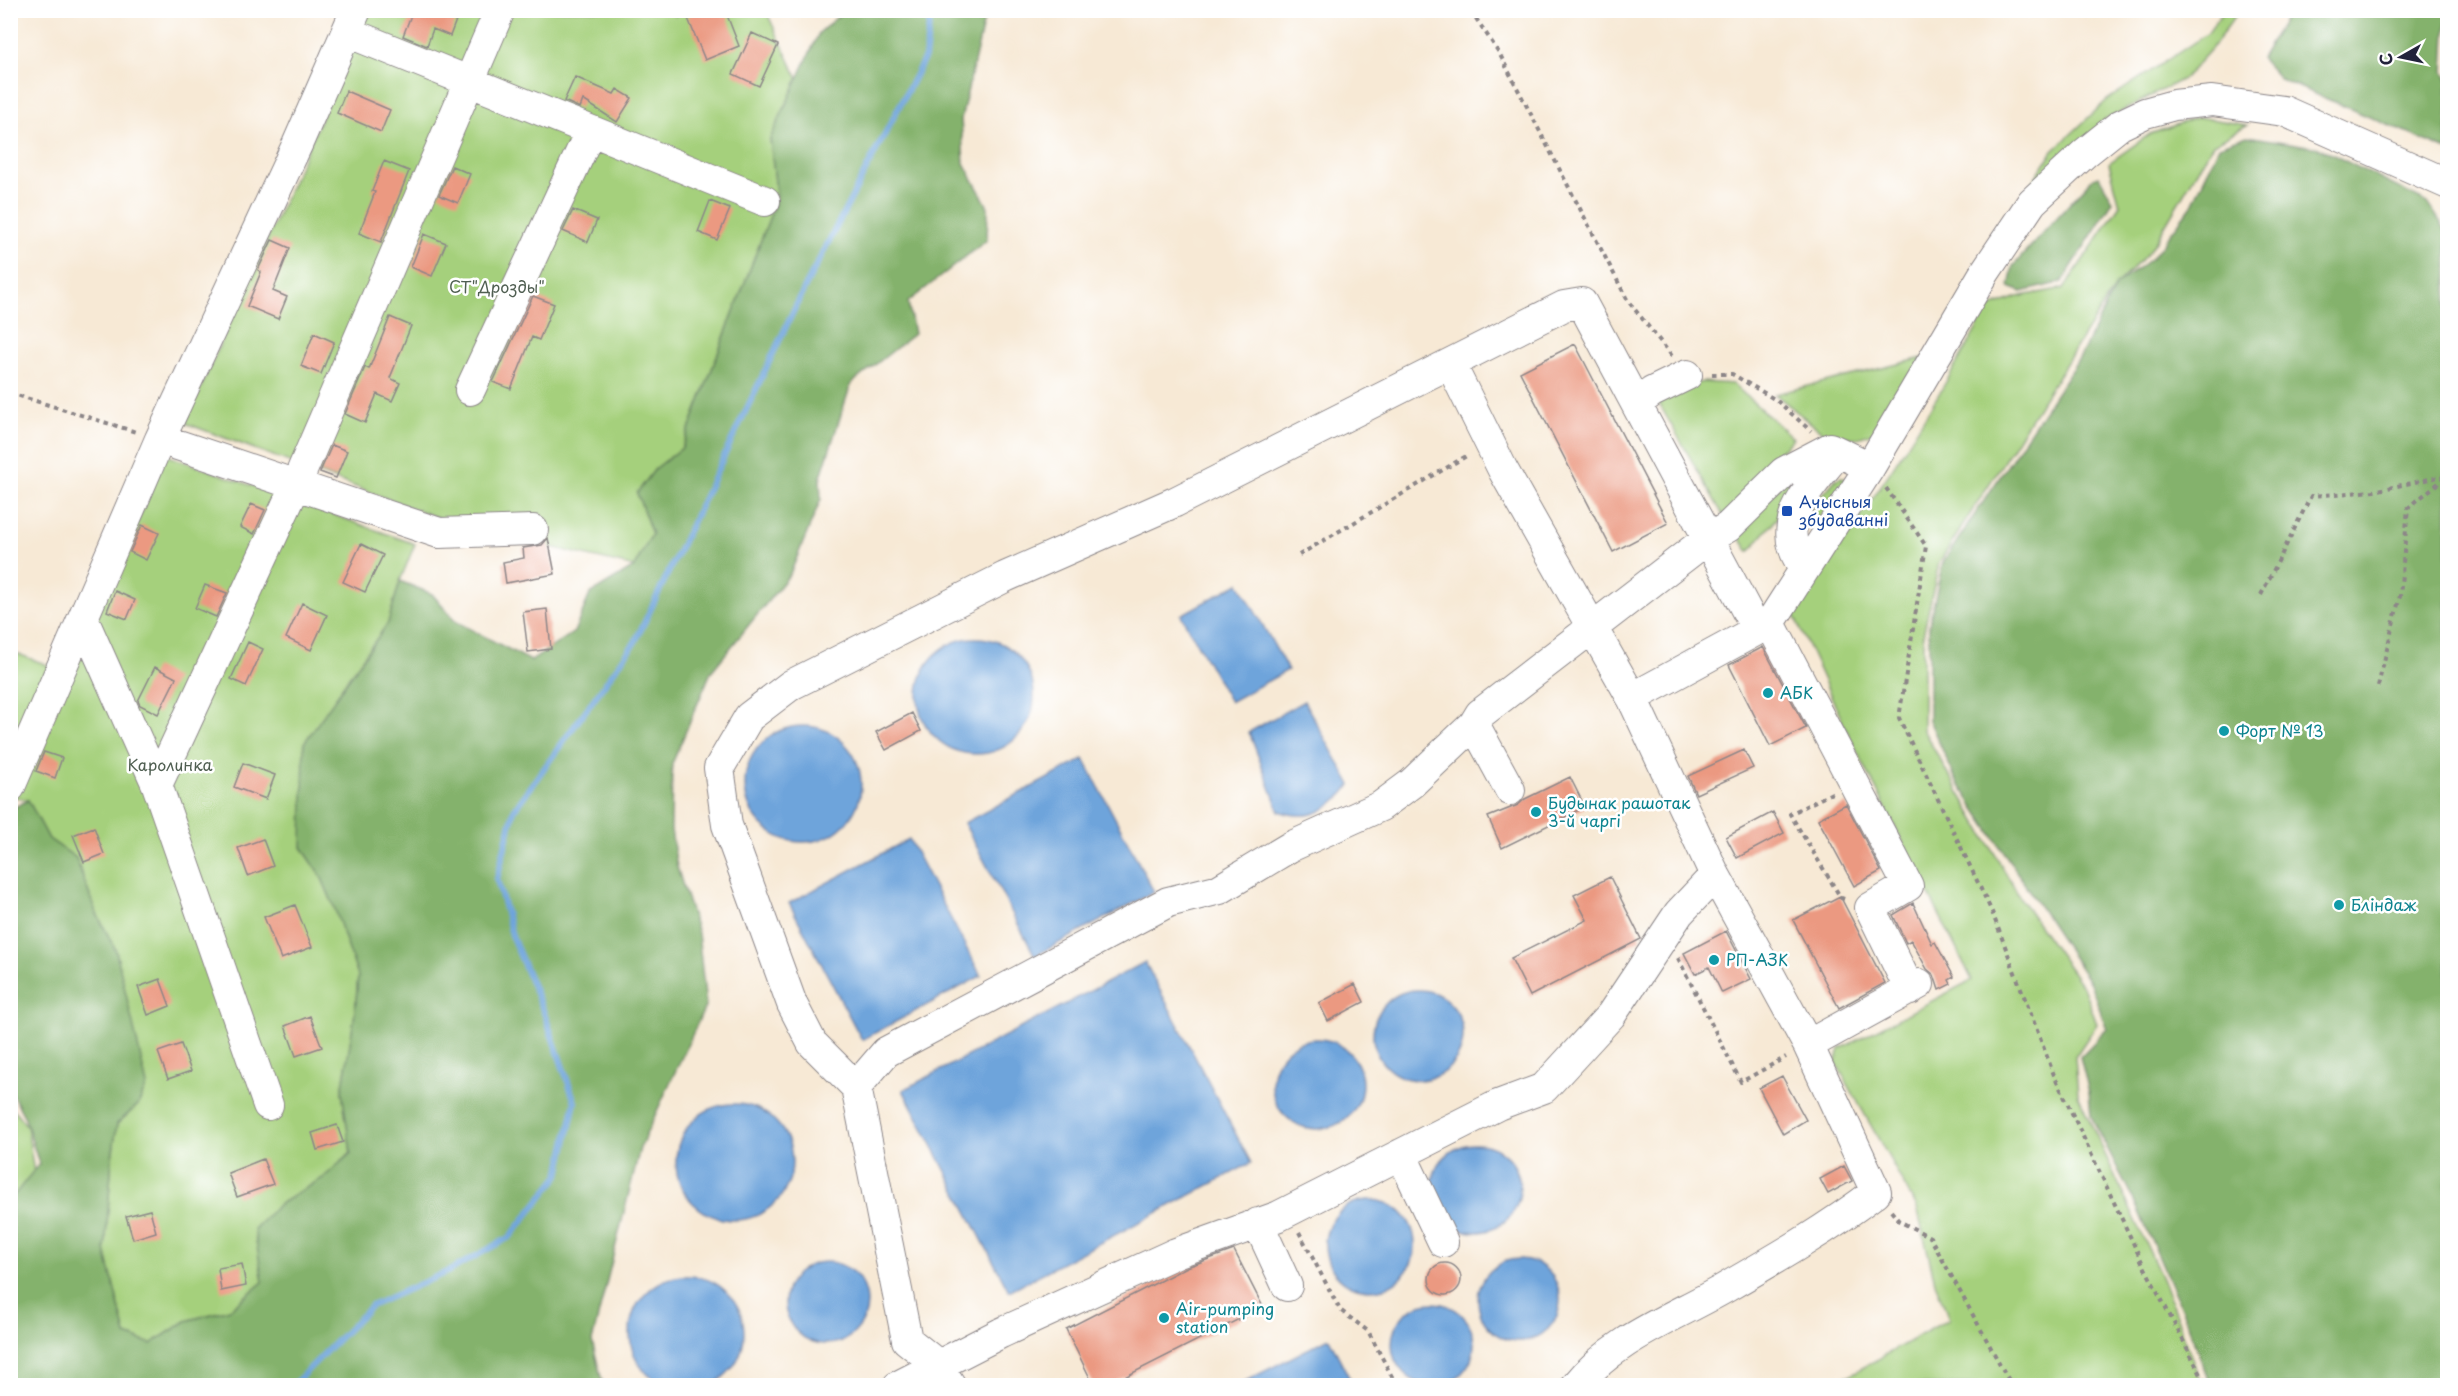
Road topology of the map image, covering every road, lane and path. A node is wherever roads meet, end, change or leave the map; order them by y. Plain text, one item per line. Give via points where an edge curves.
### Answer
1 (500, 10) edge
2 (1460, 10) edge
3 (352, 21) edge
4 (471, 82) junction
5 (590, 132) junction
6 (2448, 184) edge
7 (765, 201) dead end
8 (1451, 365) junction
9 (1687, 375) junction
10 (470, 390) dead end
11 (10, 393) edge
12 (1636, 404) junction
13 (160, 439) junction
14 (1489, 442) junction
15 (1834, 450) junction
16 (1870, 467) junction
17 (2448, 475) edge
18 (295, 487) junction
19 (533, 530) dead end
20 (1706, 540) junction
21 (1299, 555) dead end
22 (1804, 567) junction
23 (2261, 595) dead end
24 (1769, 620) junction
25 (84, 621) junction
26 (1590, 628) junction
27 (2378, 686) dead end
28 (1632, 698) junction
29 (1474, 724) junction
30 (1854, 782) junction
31 (157, 785) junction
32 (10, 787) edge
33 (1510, 790) dead end
34 (1715, 875) junction
35 (1870, 908) junction
36 (1666, 933) junction
37 (1808, 1045) junction
38 (856, 1087) junction
39 (268, 1105) dead end
40 (1401, 1154) junction
41 (1876, 1192) junction
42 (1288, 1211) junction
43 (1258, 1223) junction
44 (1443, 1242) dead end
45 (1287, 1286) dead end
46 (944, 1375) edge
47 (898, 1386) edge
48 (1397, 1386) edge
49 (1576, 1386) edge
50 (2012, 1386) edge
51 (2207, 1386) edge

1 - 4 street
2 - 9 path via 1475,17 1498,51 1628,301
3 - 4 street
3 - 13 street
4 - 5 street
4 - 18 street
5 - 7 street
5 - 10 street
6 - 16 street via 2284,111 2212,101 2174,105 2120,125 2032,202 1985,272
8 - 12 street via 1564,306 1582,303
8 - 14 street
8 - 38 street via 1175,502 994,582 791,685 749,717 719,768 727,825 792,1004 812,1043
9 - 12 street
9 - 15 path via 1732,374 1776,400
11 - 13 path
12 - 20 street
13 - 18 street
13 - 25 street
14 - 21 path
14 - 26 street
15 - 16 street
15 - 20 street via 1784,472 1728,527
15 - 22 street via 1796,508 1790,537
16 - 22 street
16 - 51 path via 1926,546 1899,718 1992,912 2054,1075 2144,1266
17 - 23 path via 2374,491 2311,496
17 - 27 path via 2408,508 2400,596
18 - 19 street via 439,533
18 - 31 street
20 - 24 street
20 - 26 street
22 - 24 street
24 - 28 street
24 - 30 street
25 - 31 street
25 - 32 street
26 - 28 street
26 - 29 street via 1480,714
28 - 34 street
29 - 33 street
29 - 38 street via 1412,783 1381,806 1290,847 1220,889 1168,902 886,1052
30 - 35 street via 1908,886
30 - 35 path via 1790,814 1841,897
31 - 39 street
34 - 36 street
34 - 37 street
35 - 37 street via 1914,987
36 - 37 path via 1741,1082
36 - 40 street via 1611,1015 1544,1088 1498,1105
37 - 41 street
38 - 46 street via 907,1340
40 - 42 street
40 - 44 street
41 - 49 street via 1841,1219 1625,1342
41 - 50 path via 1899,1221 1930,1236
42 - 43 street
42 - 48 path via 1340,1310 1368,1331
43 - 45 street
43 - 46 street via 1176,1253
46 - 47 street

